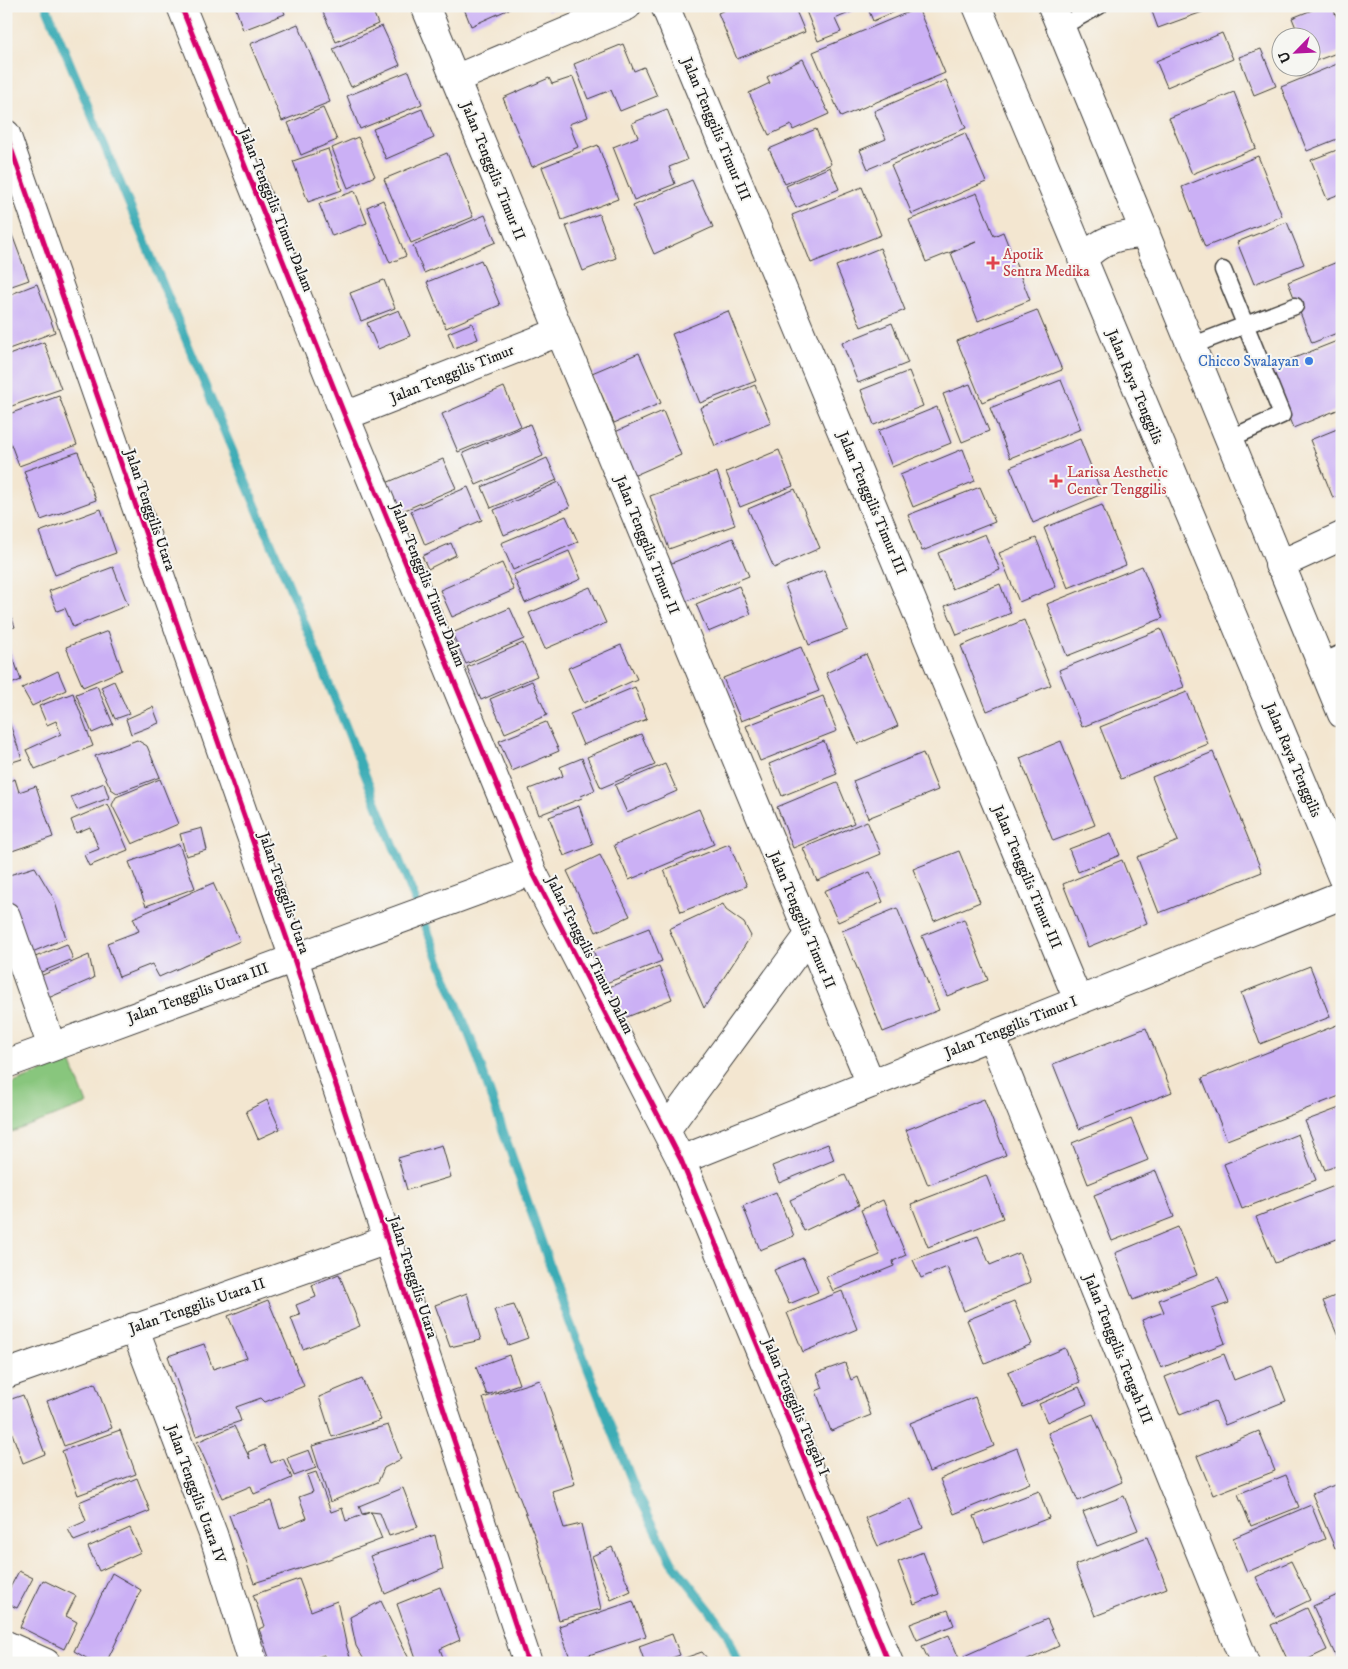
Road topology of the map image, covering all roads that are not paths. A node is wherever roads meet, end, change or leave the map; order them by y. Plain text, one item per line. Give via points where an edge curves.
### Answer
1 (182, 6) edge
2 (425, 6) edge
3 (627, 6) edge
4 (665, 6) edge
5 (977, 6) edge
6 (1099, 6) edge
7 (1056, 17) edge
8 (454, 78) junction
9 (6, 134) edge
10 (1146, 234) junction
11 (1082, 259) junction
12 (1223, 270) dead end
13 (1295, 306) dead end
14 (1245, 326) junction
15 (559, 332) junction
16 (1191, 346) junction
17 (345, 416) junction
18 (1229, 439) junction
19 (1342, 536) edge
20 (1279, 564) junction
21 (1331, 658) edge
22 (1342, 714) edge
23 (532, 871) junction
24 (1342, 877) edge
25 (1342, 895) edge
26 (6, 916) edge
27 (809, 935) junction
28 (294, 959) junction
29 (1078, 1000) junction
30 (992, 1035) junction
31 (52, 1048) junction
32 (6, 1064) edge
33 (870, 1084) junction
34 (666, 1130) junction
35 (681, 1160) junction
36 (388, 1240) junction
37 (134, 1327) junction
38 (6, 1374) edge
39 (6, 1645) edge
40 (46, 1663) edge
41 (253, 1663) edge
42 (528, 1663) edge
43 (889, 1663) edge
44 (1245, 1663) edge

1 - 17 street, Jalan Tenggilis Timur Dalam
2 - 8 street, Jalan Tenggilis Timur II
3 - 8 street
4 - 29 street, Jalan Tenggilis Timur III
5 - 11 street, Jalan Raya Tenggilis
6 - 7 lane
7 - 10 street
8 - 15 street, Jalan Tenggilis Timur II
9 - 28 street, Jalan Tenggilis Utara
10 - 11 street via 1109,239
10 - 16 street
11 - 24 street, Jalan Raya Tenggilis
12 - 14 lane
13 - 14 lane
14 - 16 lane
14 - 18 lane via 1282,415
15 - 17 street, Jalan Tenggilis Timur
15 - 27 street, Jalan Tenggilis Timur II
16 - 18 street
17 - 23 street, Jalan Tenggilis Timur Dalam
18 - 20 street
19 - 20 street
20 - 21 street
21 - 22 street
23 - 28 street, Jalan Tenggilis Utara III
23 - 34 street, Jalan Tenggilis Timur Dalam
25 - 29 street, Jalan Tenggilis Timur I
26 - 31 street
27 - 33 street, Jalan Tenggilis Timur II
27 - 34 street
28 - 31 street, Jalan Tenggilis Utara III
28 - 36 street, Jalan Tenggilis Utara
29 - 30 street, Jalan Tenggilis Timur I
30 - 33 street, Jalan Tenggilis Timur I
30 - 44 street, Jalan Tenggilis Tengah III
31 - 32 street, Jalan Tenggilis Utara III
33 - 35 street, Jalan Tenggilis Timur I
34 - 35 street, Jalan Tenggilis Timur Dalam
35 - 43 street, Jalan Tenggilis Tengah I
36 - 37 street, Jalan Tenggilis Utara II
36 - 42 street, Jalan Tenggilis Utara
37 - 38 street, Jalan Tenggilis Utara II
37 - 41 street, Jalan Tenggilis Utara IV via 213,1534
39 - 40 street

